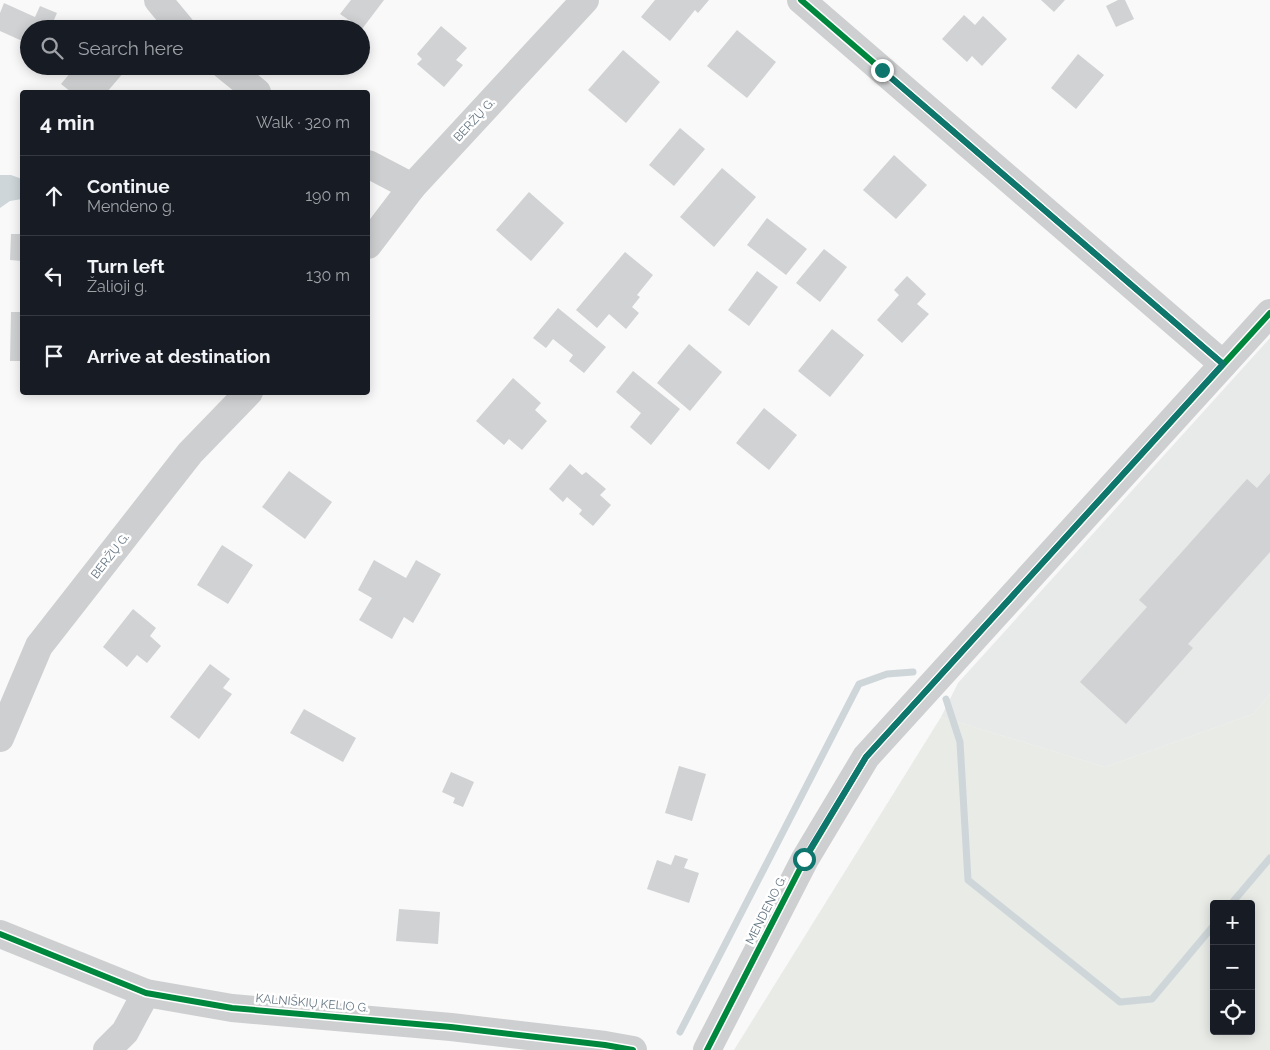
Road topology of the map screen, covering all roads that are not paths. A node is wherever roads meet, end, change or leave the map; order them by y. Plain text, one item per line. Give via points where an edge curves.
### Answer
1 (158, 0) edge
2 (585, 0) edge
3 (801, 0) edge
4 (175, 20) edge
5 (236, 75) edge
6 (255, 90) edge
7 (370, 165) edge
8 (412, 187) junction
9 (370, 242) edge
10 (1270, 313) edge
11 (1223, 364) junction
12 (246, 395) edge
13 (0, 738) edge
14 (0, 934) edge
15 (146, 993) junction
16 (107, 1050) edge
17 (633, 1050) edge
18 (707, 1050) edge

1 - 4 street
2 - 8 street, BERŽŲ G.
3 - 11 street
5 - 6 street
7 - 8 street
8 - 9 street, BERŽŲ G.
10 - 11 street, MENDENO G.
11 - 18 street, MENDENO G. via 866,757 804,859
12 - 13 street, BERŽŲ G. via 190,453 39,646
14 - 15 street, KALNIŠKIŲ KELIO G.
15 - 16 street via 125,1032
15 - 17 street, KALNIŠKIŲ KELIO G. via 232,1008 451,1027

